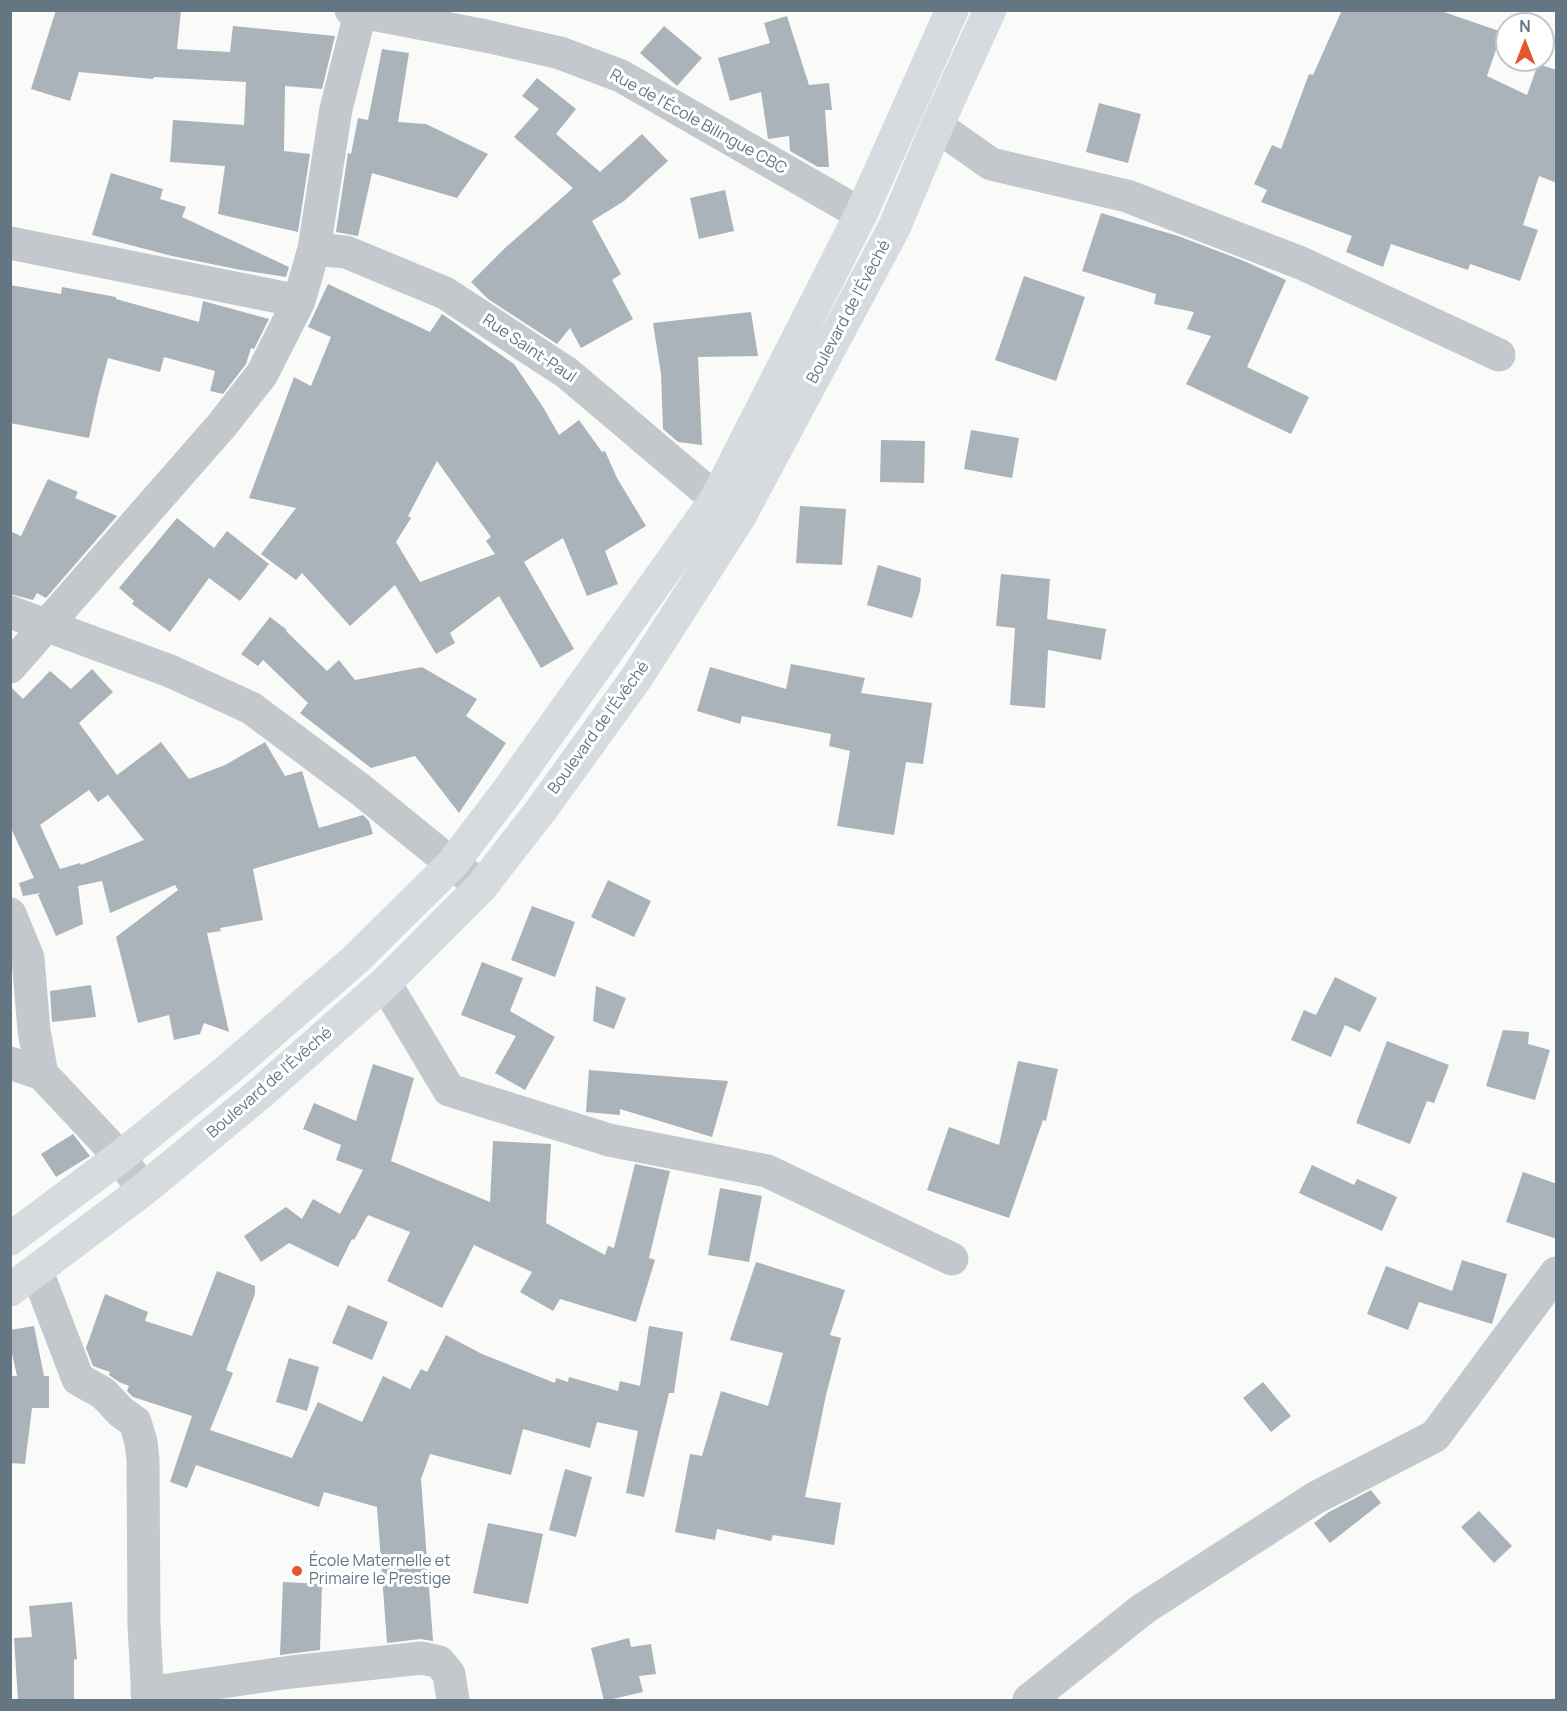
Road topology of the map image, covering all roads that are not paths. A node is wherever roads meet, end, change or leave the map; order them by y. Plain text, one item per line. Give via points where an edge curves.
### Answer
1 (952, 10) edge
2 (990, 10) edge
3 (358, 11) edge
4 (937, 126) junction
5 (861, 214) junction
6 (10, 243) edge
7 (314, 249) junction
8 (299, 301) junction
9 (1499, 355) dead end
10 (728, 507) junction
11 (10, 612) edge
12 (48, 625) junction
13 (10, 667) edge
14 (452, 864) junction
15 (482, 885) junction
16 (10, 914) edge
17 (385, 983) junction
18 (10, 1063) edge
19 (42, 1074) junction
20 (120, 1157) junction
21 (143, 1190) junction
22 (10, 1239) edge
23 (952, 1259) dead end
24 (37, 1272) junction
25 (1557, 1273) edge
26 (10, 1290) edge
27 (147, 1697) edge
28 (453, 1701) edge
29 (1029, 1701) edge

1 - 5 main road, Boulevard de l'Évêché
2 - 4 main road, Boulevard de l'Évêché
3 - 5 street, Rue de l'École Bilingue CBC via 560,53 621,76
3 - 7 street via 336,109
4 - 9 street via 991,164 1127,196 1301,263
4 - 10 main road, Boulevard de l'Évêché via 894,228
5 - 10 main road, Boulevard de l'Évêché
6 - 8 street
7 - 8 street
7 - 10 street, Rue Saint-Paul via 346,252 445,293 567,373
8 - 12 street via 262,374
10 - 14 main road, Boulevard de l'Évêché
10 - 15 main road, Boulevard de l'Évêché via 637,677
11 - 12 street
12 - 13 street
12 - 14 street via 170,671 251,708 362,790
14 - 15 street
14 - 20 main road, Boulevard de l'Évêché via 356,959
15 - 17 main road, Boulevard de l'Évêché
16 - 19 street via 28,958
17 - 21 main road, Boulevard de l'Évêché
17 - 23 street via 449,1090 609,1140 767,1171
18 - 19 street
19 - 20 street
20 - 21 street
20 - 22 main road, Boulevard de l'Évêché
21 - 24 main road, Boulevard de l'Évêché
24 - 26 main road, Boulevard de l'Évêché
24 - 27 street via 78,1379 103,1393 135,1422 141,1442
25 - 29 street via 1436,1436 1315,1498 1143,1609
27 - 28 street via 291,1672 422,1658 439,1662 448,1674

